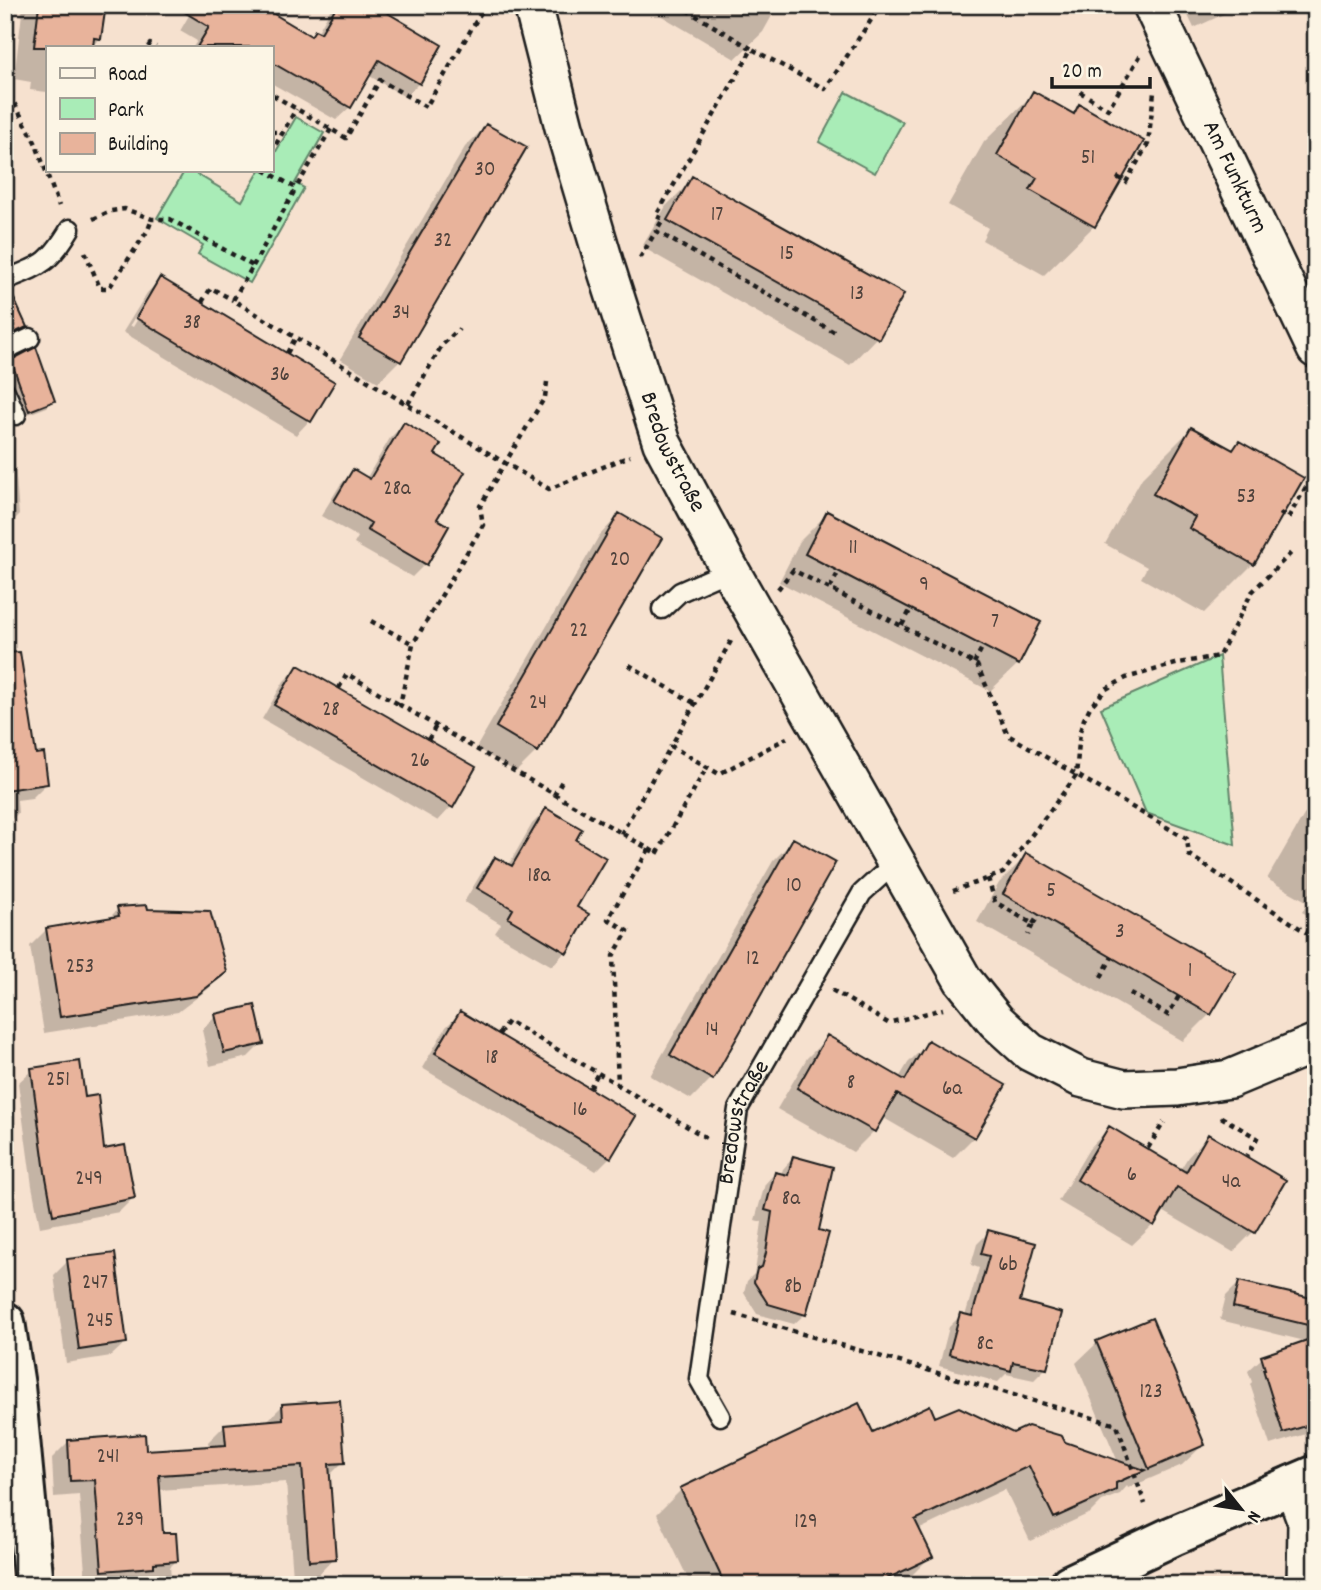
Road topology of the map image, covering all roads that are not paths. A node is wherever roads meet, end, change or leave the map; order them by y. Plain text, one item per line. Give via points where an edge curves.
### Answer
1 (533, 5) edge
2 (1152, 5) edge
3 (76, 226) road end
4 (5, 279) edge
5 (30, 338) dead end
6 (1316, 349) edge
7 (5, 350) edge
8 (5, 391) edge
9 (16, 415) dead end
10 (730, 570) junction
11 (662, 609) dead end
12 (895, 862) junction
13 (1316, 1043) edge
14 (5, 1322) edge
15 (720, 1416) dead end
16 (1304, 1479) edge
17 (34, 1585) edge
18 (1069, 1585) edge
19 (1306, 1585) edge

1 - 10 street, Bredowstraße via 605,265 662,443
2 - 6 street, Am Funkturm
3 - 4 lane via 40,266
5 - 7 lane
8 - 9 lane
10 - 11 lane via 680,592
10 - 12 street, Bredowstraße
12 - 13 street, Bredowstraße via 963,981 996,1021 1030,1052 1081,1077 1124,1089 1177,1087 1230,1079
12 - 15 lane, Bredowstraße via 862,894 738,1109 699,1380
14 - 17 main road
16 - 18 main road
16 - 19 street

